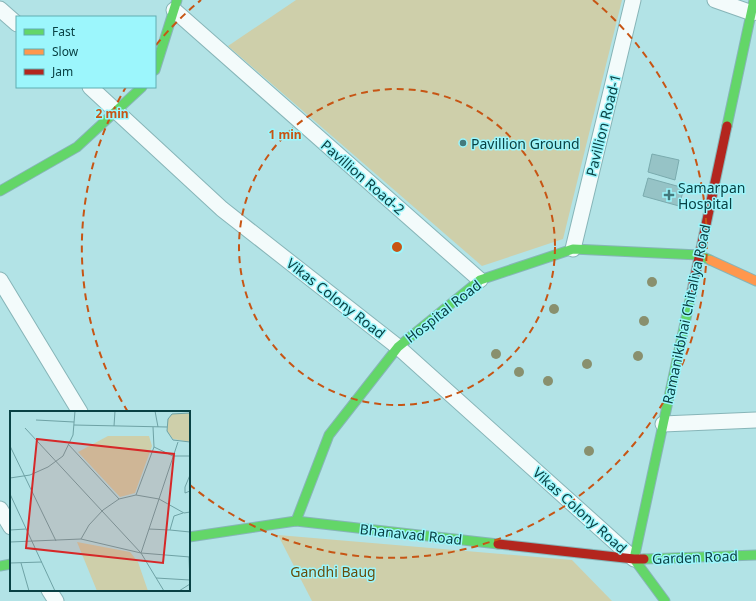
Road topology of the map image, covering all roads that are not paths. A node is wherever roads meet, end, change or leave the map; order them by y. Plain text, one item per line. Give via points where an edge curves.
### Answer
1 (633, 0) edge
2 (715, 0) edge
3 (176, 5) edge
4 (754, 8) edge
5 (0, 9) edge
6 (16, 23) edge
7 (156, 67) edge
8 (91, 88) edge
9 (141, 88) edge
10 (116, 110) junction
11 (0, 191) edge
12 (573, 249) junction
13 (699, 256) junction
14 (0, 280) edge
15 (480, 280) junction
16 (756, 281) edge
17 (398, 347) junction
18 (79, 411) edge
19 (756, 420) edge
20 (662, 424) junction
21 (0, 509) edge
22 (296, 521) junction
23 (10, 525) edge
24 (190, 537) edge
25 (756, 555) edge
26 (634, 559) junction
27 (10, 564) edge
28 (0, 566) edge
29 (50, 591) edge
30 (56, 601) edge
31 (665, 601) edge

1 - 12 street, Pavillion Road-1
2 - 4 street
3 - 7 street
3 - 15 street, Pavillion Road-2
4 - 13 street, Ramanikbhai Chitaliya Road
5 - 6 street
8 - 10 street, Vikas Colony Road
9 - 10 street
10 - 11 street via 77,147
10 - 17 street, Vikas Colony Road via 222,209
12 - 13 street, Hospital Road
12 - 15 street, Hospital Road
13 - 16 street, Hospital Road
13 - 20 street, Ramanikbhai Chitaliya Road
14 - 18 street
15 - 17 street, Hospital Road
17 - 22 street, Hospital Road via 329,435
17 - 26 street, Vikas Colony Road
19 - 20 street
20 - 26 street, Ramanikbhai Chitaliya Road
21 - 23 street
22 - 24 street, Bhanavad Road
22 - 26 street, Bhanavad Road
25 - 26 street, Garden Road
26 - 31 street
27 - 28 street
29 - 30 street

